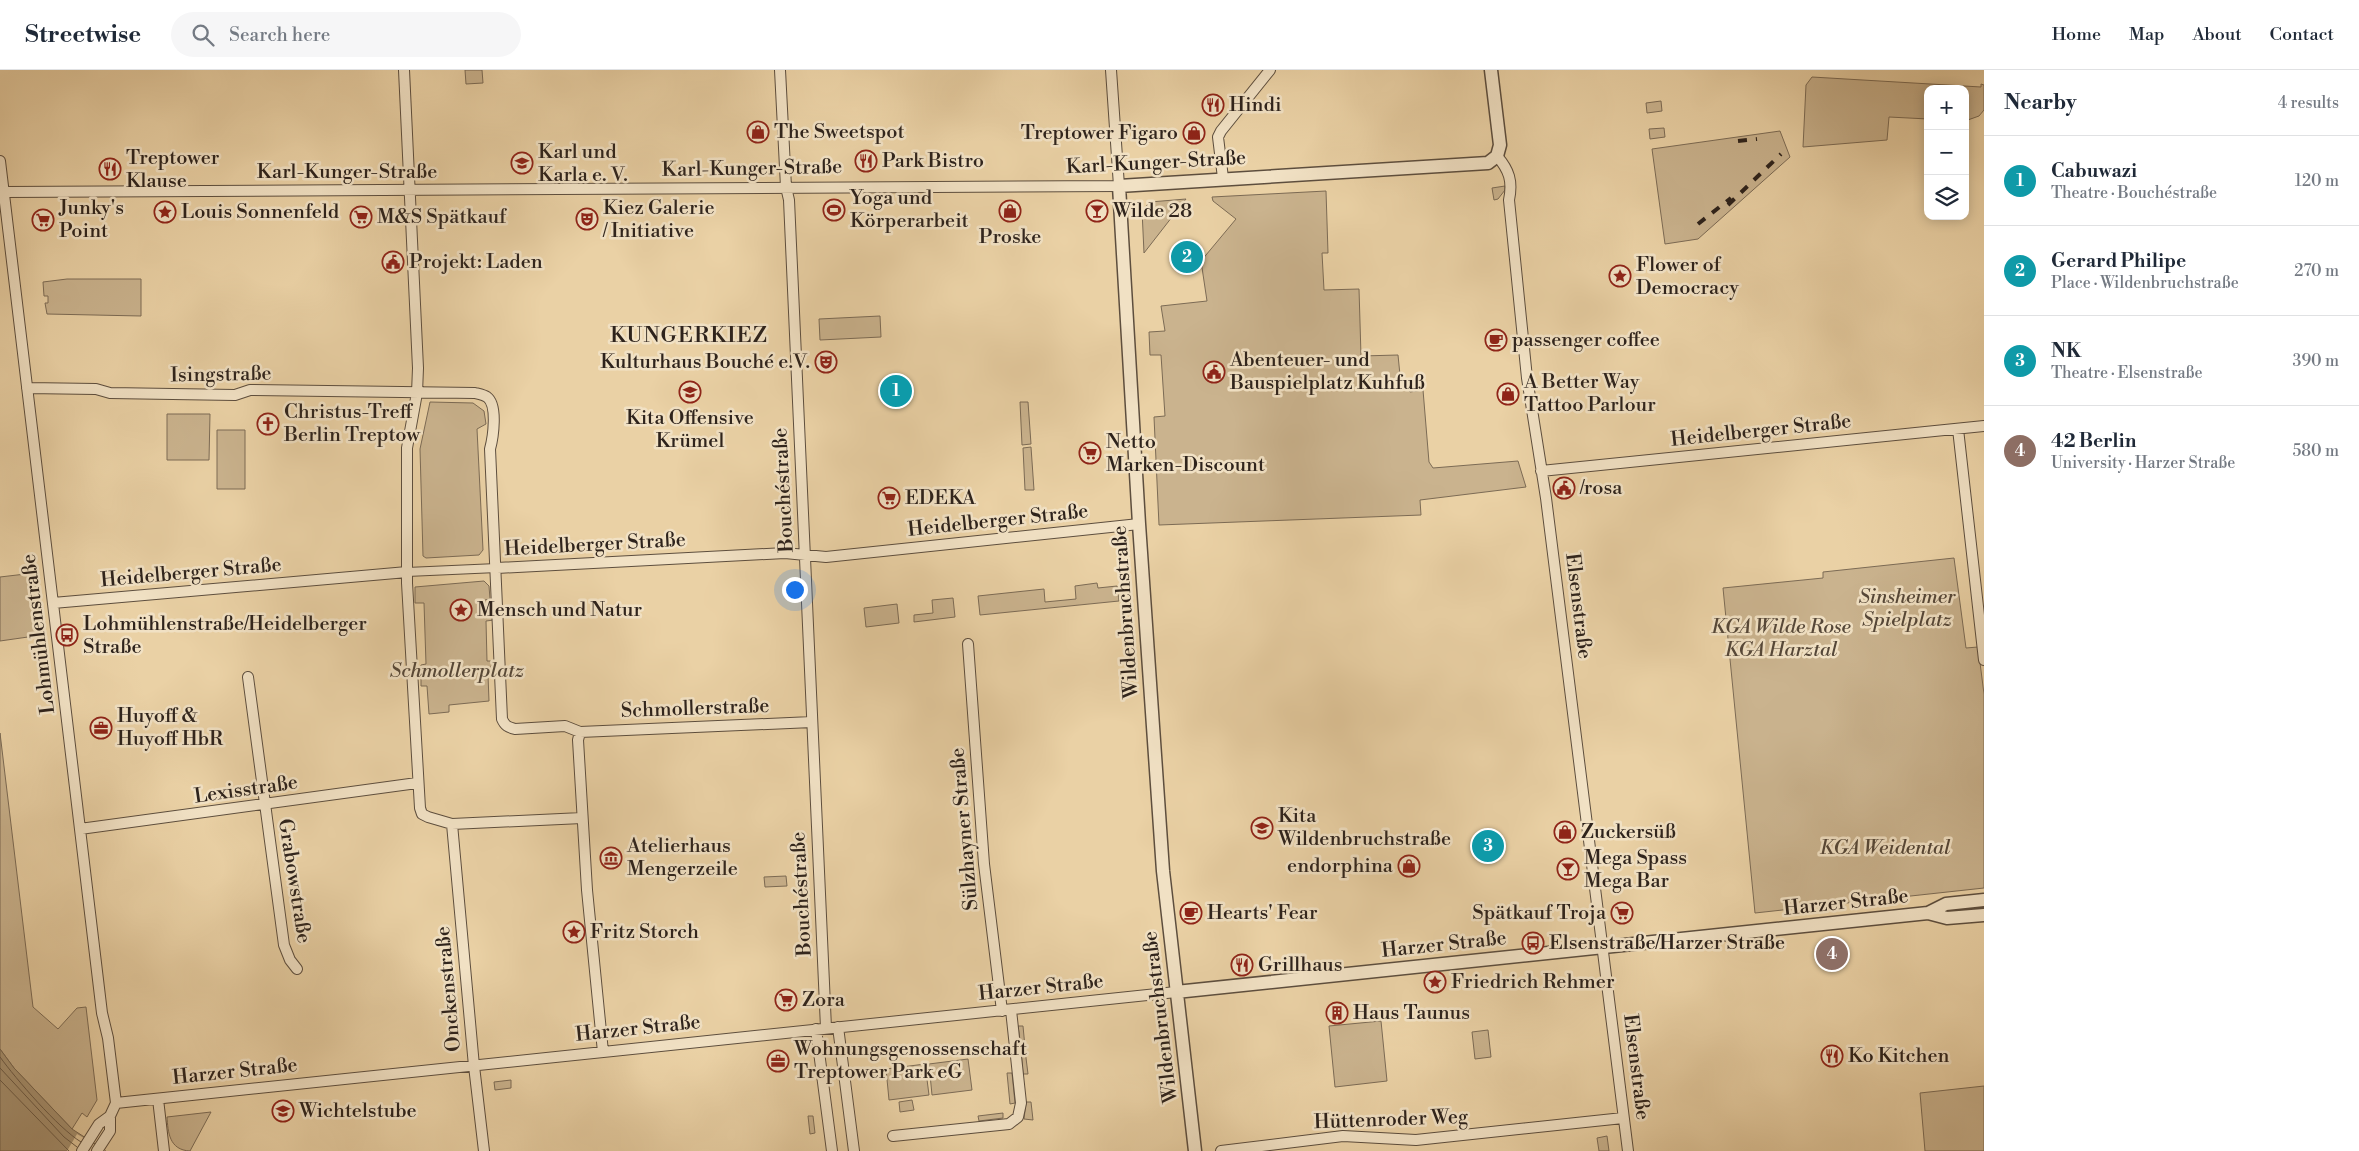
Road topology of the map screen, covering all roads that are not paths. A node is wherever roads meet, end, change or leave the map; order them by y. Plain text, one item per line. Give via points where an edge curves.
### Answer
1 (404, 70) edge
2 (780, 70) edge
3 (1111, 70) edge
4 (1270, 70) edge
5 (1491, 70) edge
6 (1497, 156) junction
7 (0, 161) edge
8 (1223, 178) junction
9 (1119, 186) junction
10 (786, 187) junction
11 (410, 191) junction
12 (4, 192) junction
13 (27, 388) junction
14 (417, 393) junction
15 (1984, 426) edge
16 (1958, 429) junction
17 (1541, 471) junction
18 (1139, 524) junction
19 (805, 556) junction
20 (497, 568) junction
21 (407, 572) junction
22 (53, 603) junction
23 (968, 644) dead end
24 (1984, 660) edge
25 (248, 677) dead end
26 (812, 722) junction
27 (580, 732) junction
28 (417, 783) junction
29 (265, 805) junction
30 (582, 818) junction
31 (452, 824) junction
32 (80, 829) junction
33 (1984, 900) edge
34 (1928, 913) junction
35 (1984, 915) edge
36 (1602, 949) junction
37 (297, 969) dead end
38 (1176, 992) junction
39 (1006, 1011) junction
40 (838, 1027) junction
41 (821, 1029) junction
42 (603, 1052) junction
43 (474, 1066) junction
44 (158, 1099) junction
45 (116, 1103) junction
46 (110, 1116) junction
47 (1623, 1118) junction
48 (892, 1136) dead end
49 (98, 1149) edge
50 (82, 1151) edge
51 (164, 1151) edge
52 (484, 1151) edge
53 (832, 1151) edge
54 (854, 1151) edge
55 (1195, 1151) edge
56 (1221, 1151) edge
57 (1628, 1151) edge

1 - 11 street
2 - 10 street, Bouchéstraße
3 - 9 street, Wildenbruchstraße
4 - 8 street via 1218,137
5 - 6 street via 1500,145
6 - 8 street, Karl-Kunger-Straße via 1492,161 1480,163
6 - 17 street, Elsenstraße via 1509,170 1511,189 1508,200 1520,315
7 - 12 street, Lohmühlenstraße
8 - 9 street, Karl-Kunger-Straße
9 - 10 street, Karl-Kunger-Straße
9 - 18 street, Wildenbruchstraße
10 - 11 street, Karl-Kunger-Straße
10 - 19 street, Bouchéstraße
11 - 12 street, Karl-Kunger-Straße
11 - 14 street
12 - 13 street, Lohmühlenstraße
13 - 14 street, Isingstraße via 235,395 250,390
13 - 22 street, Lohmühlenstraße
14 - 20 street via 475,393 487,396 491,402 493,436 490,449
14 - 21 street via 407,448
15 - 16 street, Heidelberger Straße
16 - 17 street, Heidelberger Straße
16 - 24 street
17 - 36 street, Elsenstraße
18 - 19 street, Heidelberger Straße via 826,557
18 - 38 street, Wildenbruchstraße via 1163,871
19 - 20 street, Heidelberger Straße via 785,553
19 - 26 street, Bouchéstraße
20 - 21 street, Heidelberger Straße
20 - 27 street via 504,724 508,728 565,726
21 - 22 street, Heidelberger Straße
21 - 28 street
22 - 32 street, Lohmühlenstraße
23 - 39 street, Sülzhayner Straße via 984,864
25 - 29 street, Grabowstraße
26 - 27 street, Schmollerstraße
26 - 41 street, Bouchéstraße
27 - 30 street
28 - 29 street, Lexisstraße
28 - 31 street via 422,814
29 - 32 street, Lexisstraße
29 - 37 street, Grabowstraße via 284,945
30 - 31 street
30 - 42 street
31 - 43 street, Onckenstraße
32 - 45 street, Lohmühlenstraße
33 - 34 street, Harzer Straße via 1946,904
34 - 35 street, Harzer Straße via 1947,918
34 - 36 street, Harzer Straße
36 - 38 street, Harzer Straße
36 - 47 street, Elsenstraße
38 - 39 street, Harzer Straße
38 - 55 street, Wildenbruchstraße
39 - 40 street, Harzer Straße
39 - 48 street, Sülzhayner Straße via 1021,1103 1018,1117 1009,1124
40 - 41 street, Harzer Straße
40 - 54 street
41 - 42 street, Harzer Straße
41 - 53 street, Bouchéstraße
42 - 43 street, Harzer Straße
43 - 44 street, Harzer Straße
43 - 52 street, Onckenstraße
44 - 45 street, Harzer Straße
44 - 51 street
45 - 46 street
46 - 49 street via 110,1131
46 - 50 street via 99,1124
47 - 56 street, Hüttenroder Weg via 1416,1140 1343,1136
47 - 57 street, Elsenstraße

